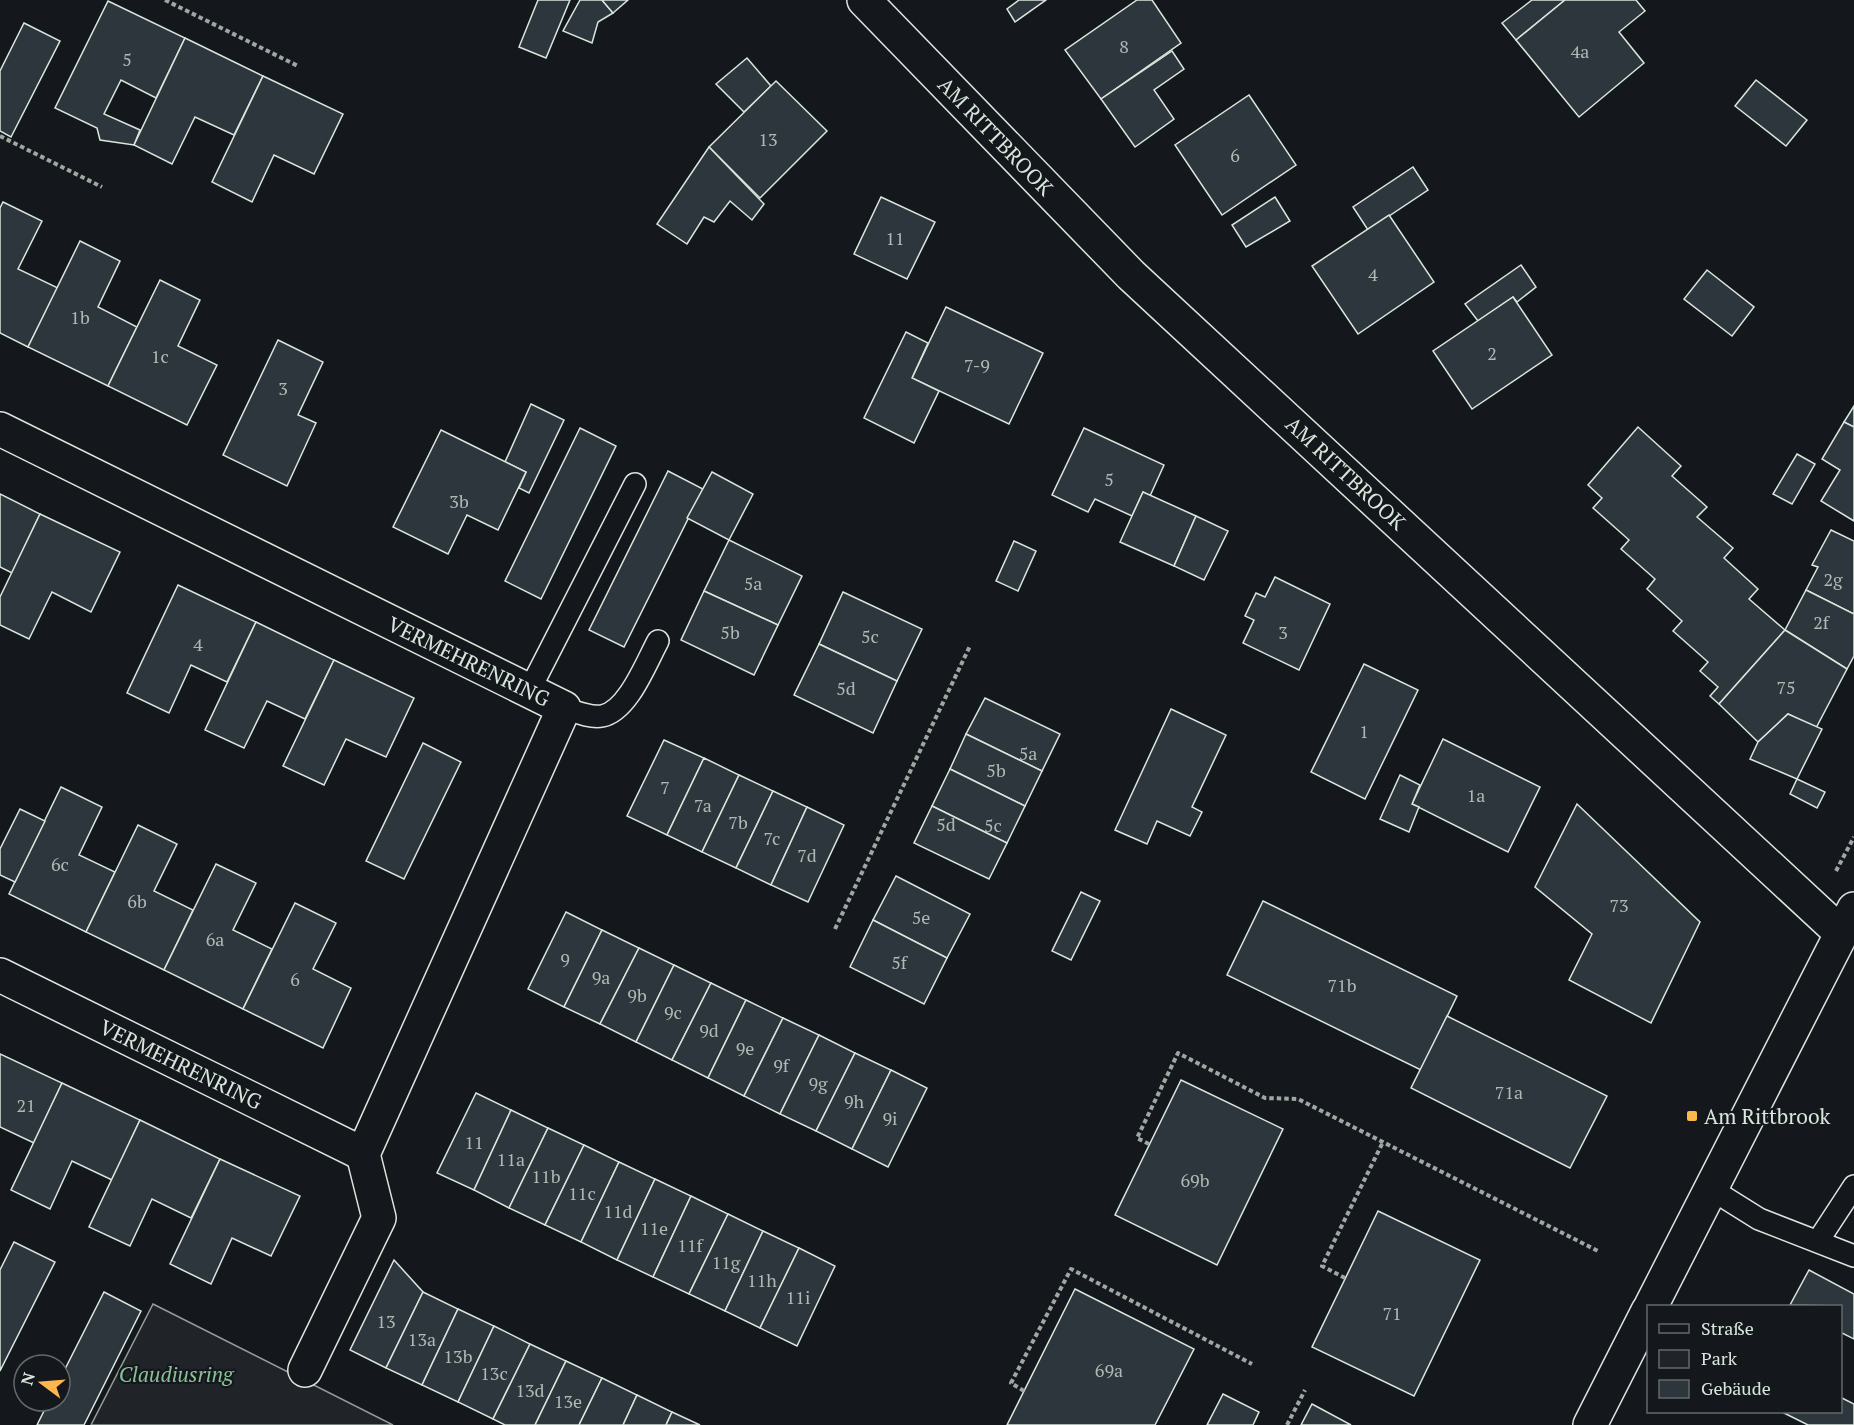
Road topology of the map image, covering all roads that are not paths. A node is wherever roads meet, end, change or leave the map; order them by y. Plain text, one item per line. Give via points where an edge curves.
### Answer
1 (864, 0) edge
2 (0, 429) edge
3 (634, 484) dead end
4 (658, 641) dead end
5 (529, 691) junction
6 (564, 708) junction
7 (1848, 921) edge
8 (0, 975) edge
9 (363, 1154) junction
10 (1854, 1186) edge
11 (1711, 1189) junction
12 (1818, 1241) junction
13 (1854, 1256) edge
14 (1652, 1305) edge
15 (1647, 1313) edge
16 (305, 1370) dead end
17 (1590, 1425) edge

1 - 7 street, AM RITTBROOK via 1139,282
2 - 5 street, VERMEHRENRING
3 - 5 lane
4 - 6 lane via 620,707 603,716
5 - 6 street, VERMEHRENRING
6 - 9 street, VERMEHRENRING
7 - 11 street
8 - 9 street, VERMEHRENRING
9 - 16 street via 379,1218
10 - 12 lane
11 - 12 lane via 1759,1219
11 - 14 street
12 - 13 lane
15 - 17 street

